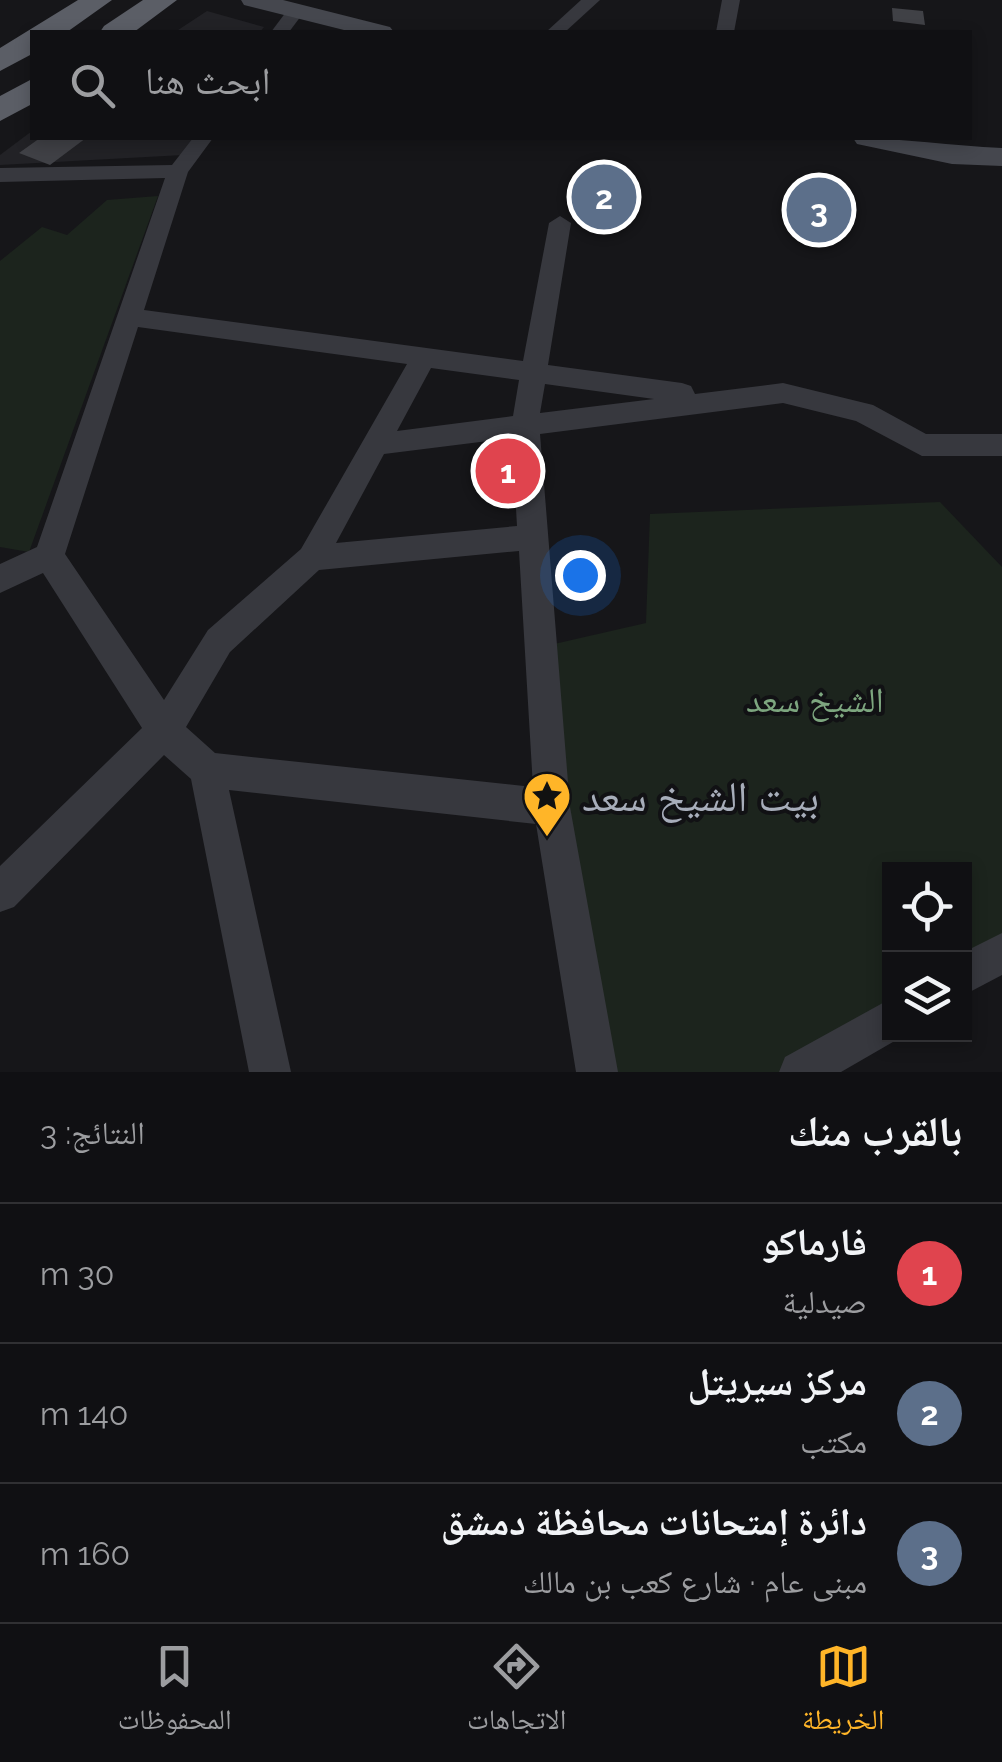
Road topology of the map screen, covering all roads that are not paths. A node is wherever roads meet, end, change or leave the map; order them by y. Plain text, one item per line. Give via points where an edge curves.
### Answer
1 (98, 0) edge
2 (163, 0) edge
3 (253, 0) edge
4 (591, 0) edge
5 (731, 0) edge
6 (288, 22) edge
7 (50, 30) edge
8 (55, 30) edge
9 (90, 30) edge
10 (117, 30) edge
11 (362, 30) edge
12 (557, 30) edge
13 (725, 30) edge
14 (30, 43) edge
15 (0, 62) edge
16 (30, 73) edge
17 (30, 90) edge
18 (0, 93) edge
19 (0, 111) edge
20 (201, 140) edge
21 (877, 140) edge
22 (1002, 157) edge
23 (178, 171) junction
24 (0, 174) edge
25 (560, 223) dead end
26 (130, 317) junction
27 (424, 357) junction
28 (531, 372) junction
29 (720, 398) junction
30 (525, 424) junction
31 (379, 444) junction
32 (1002, 445) edge
33 (531, 537) junction
34 (49, 556) junction
35 (312, 558) junction
36 (0, 579) edge
37 (164, 731) junction
38 (206, 770) junction
39 (552, 807) junction
40 (0, 893) edge
41 (1002, 953) edge
42 (972, 970) edge
43 (882, 1025) edge
44 (270, 1072) edge
45 (597, 1072) edge
46 (800, 1072) edge

1 - 7 highway
2 - 10 highway
3 - 6 main road
4 - 12 street
5 - 13 street
6 - 11 main road
8 - 9 highway via 79,23
14 - 15 highway
16 - 18 highway
17 - 19 highway
20 - 23 street
21 - 22 main road
23 - 24 street
23 - 26 street
25 - 28 street
26 - 27 street
26 - 34 street
27 - 28 street
27 - 31 street
28 - 29 street
28 - 30 street
29 - 30 street
29 - 32 street via 783,393 863,412 922,444
30 - 31 street
30 - 33 street
31 - 35 street
33 - 35 street
33 - 39 street
34 - 36 street
34 - 37 street
35 - 37 street via 219,641
37 - 38 street
37 - 40 street
38 - 39 street
38 - 44 street
39 - 45 street
41 - 42 street
43 - 46 street

